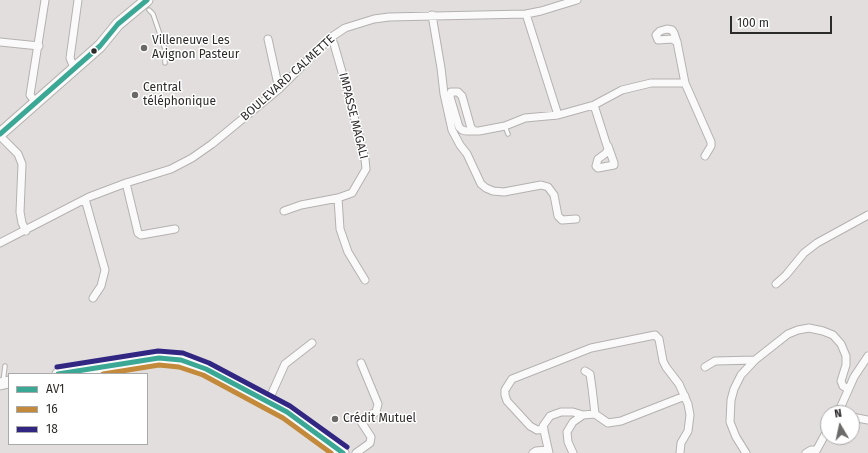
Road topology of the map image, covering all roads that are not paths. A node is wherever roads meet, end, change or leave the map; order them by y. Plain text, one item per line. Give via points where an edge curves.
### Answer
1 (45, 0) edge
2 (78, 0) edge
3 (577, 0) edge
4 (148, 5) edge
5 (526, 14) junction
6 (432, 15) junction
7 (330, 38) junction
8 (268, 39) dead end
9 (0, 42) edge
10 (677, 42) dead end
11 (39, 46) junction
12 (165, 63) dead end
13 (76, 68) junction
14 (685, 83) junction
15 (279, 89) junction
16 (36, 103) junction
17 (594, 104) junction
18 (558, 115) junction
19 (505, 126) junction
20 (475, 131) junction
21 (508, 134) dead end
22 (0, 135) edge
23 (608, 146) dead end
24 (705, 156) dead end
25 (126, 183) junction
26 (338, 198) junction
27 (85, 200) junction
28 (284, 211) dead end
29 (868, 215) edge
30 (576, 219) dead end
31 (175, 229) dead end
32 (26, 231) junction
33 (0, 243) edge
34 (365, 280) dead end
35 (776, 284) dead end
36 (93, 298) dead end
37 (312, 343) dead end
38 (868, 356) edge
39 (755, 360) junction
40 (361, 363) dead end
41 (5, 366) dead end
42 (705, 367) dead end
43 (585, 371) dead end
44 (64, 373) edge
45 (4, 383) edge
46 (848, 389) junction
47 (685, 396) junction
48 (268, 402) junction
49 (841, 405) edge
50 (595, 414) junction
51 (583, 415) junction
52 (544, 429) junction
53 (815, 451) edge
54 (549, 452) edge
55 (343, 453) edge
56 (356, 453) edge
57 (533, 453) edge
58 (573, 453) edge
59 (680, 453) edge
60 (746, 453) edge
61 (806, 453) edge

1 - 11 street
2 - 13 street via 70,58
3 - 5 street, BOULEVARD CALMETTE
4 - 12 lane via 165,49
4 - 13 main road via 121,21 100,46
5 - 6 street, BOULEVARD CALMETTE
5 - 18 street
6 - 7 street, BOULEVARD CALMETTE via 374,19 346,28
6 - 30 street via 452,130 481,184 493,191 504,192 541,185 548,187 554,195 558,216 562,220
7 - 15 street, BOULEVARD CALMETTE
7 - 26 street, IMPASSE MAGALI via 348,92 366,169 352,193
8 - 15 street
9 - 11 street
10 - 14 street
11 - 16 street via 30,95
13 - 16 main road
14 - 17 street via 651,83 622,90
14 - 24 street via 711,142
15 - 25 street, BOULEVARD CALMETTE via 192,158 171,169
16 - 22 main road
17 - 18 street
17 - 23 street
18 - 19 street via 525,118
19 - 20 street
19 - 21 lane
20 - 20 street via 466,131 459,127 450,98 451,92 458,92 462,96 469,123
22 - 32 street via 20,158 20,212
25 - 27 street, BOULEVARD CALMETTE
25 - 31 street via 138,233 141,236
26 - 28 street, IMPASSE MAGALI
26 - 34 street via 340,229 348,252
27 - 32 street, BOULEVARD CALMETTE
27 - 36 street via 105,270 101,286
29 - 35 street via 817,243 804,253
32 - 33 street, BOULEVARD CALMETTE
37 - 48 street via 285,364
38 - 46 street
39 - 42 street via 715,361
39 - 46 street via 788,334 809,328 823,330 833,335 841,344 846,356 846,365 841,381
39 - 60 street via 741,375 731,400 730,422
40 - 56 street via 378,404 376,412 360,420 371,437 370,443
41 - 45 lane
43 - 50 street via 590,374
44 - 48 main road via 170,358 206,369
46 - 49 street
47 - 50 street via 621,421 608,423
47 - 52 street via 663,361 657,336 591,348 521,374 509,382 505,390 507,401 530,426 537,430
47 - 59 street via 690,415 688,431 681,443
48 - 55 main road via 301,422
50 - 51 street
51 - 52 street via 573,412 554,413 546,420
51 - 58 street via 573,422 567,432
52 - 54 street
53 - 61 street
54 - 57 street

